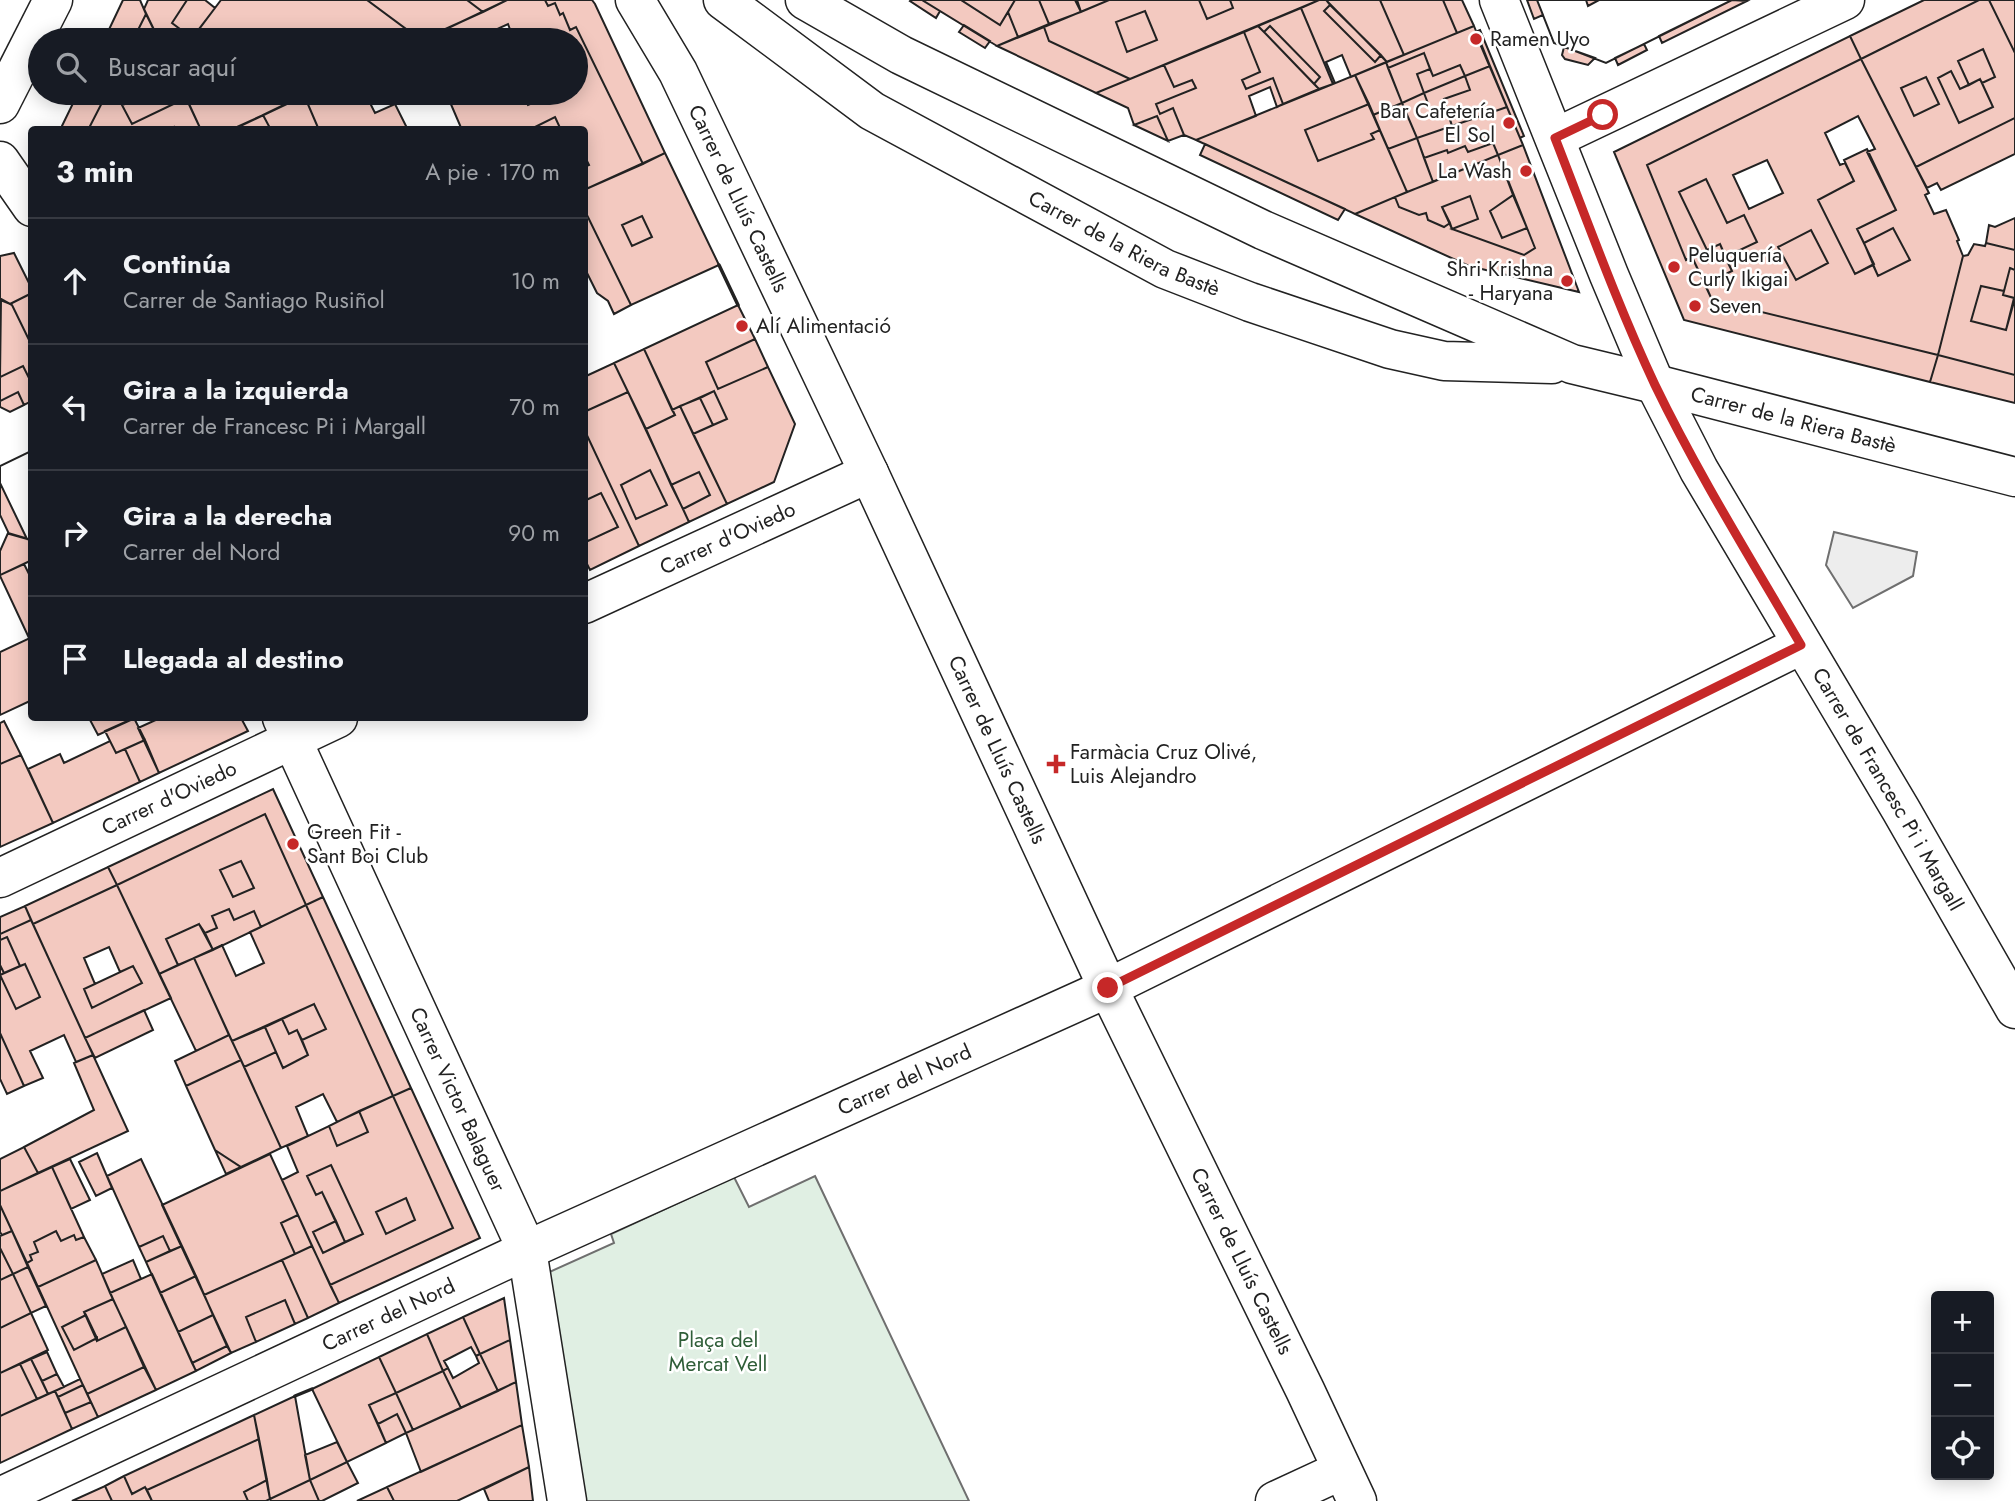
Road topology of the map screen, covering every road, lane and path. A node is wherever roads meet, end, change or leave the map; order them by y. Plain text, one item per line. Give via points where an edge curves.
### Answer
1 (53, 0) edge
2 (635, 0) edge
3 (723, 0) edge
4 (805, 0) edge
5 (1499, 0) edge
6 (1844, 0) edge
7 (39, 28) edge
8 (28, 49) edge
9 (0, 104) edge
10 (1555, 138) junction
11 (0, 162) edge
12 (28, 201) edge
13 (1572, 364) junction
14 (1655, 384) junction
15 (869, 473) junction
16 (2015, 477) edge
17 (588, 602) edge
18 (1801, 645) junction
19 (323, 721) edge
20 (287, 728) edge
21 (0, 878) edge
22 (1108, 988) junction
23 (2015, 1009) edge
24 (527, 1250) junction
25 (1350, 1485) edge
26 (0, 1497) edge
27 (567, 1501) edge
28 (1275, 1501) edge

1 - 7 street
2 - 15 street, Carrer de Lluís Castells via 678,72
3 - 13 street, Carrer de la Riera Bastè via 872,111 1165,269 1390,349 1444,361
4 - 13 street, Carrer de la Riera Bastè via 901,55 1263,230
5 - 10 street, Carrer de Francesc Pi i Margall
6 - 10 street
8 - 9 street
10 - 14 street, Carrer de Francesc Pi i Margall
11 - 12 street
13 - 14 street, Carrer de la Riera Bastè
14 - 16 street, Carrer de la Riera Bastè
14 - 18 street, Carrer de Francesc Pi i Margall via 1699,470
15 - 17 street, Carrer d'Oviedo
15 - 22 street, Carrer de Lluís Castells
18 - 22 street, Carrer del Nord
18 - 23 street, Carrer de Francesc Pi i Margall
19 - 20 street, Carrer d'Oviedo
20 - 21 street, Carrer d'Oviedo
20 - 24 street, Carrer Victor Balaguer
22 - 24 street, Carrer del Nord
22 - 25 street, Carrer de Lluís Castells
24 - 26 street, Carrer del Nord
24 - 27 street, Carrer Victor Balaguer
25 - 28 street

